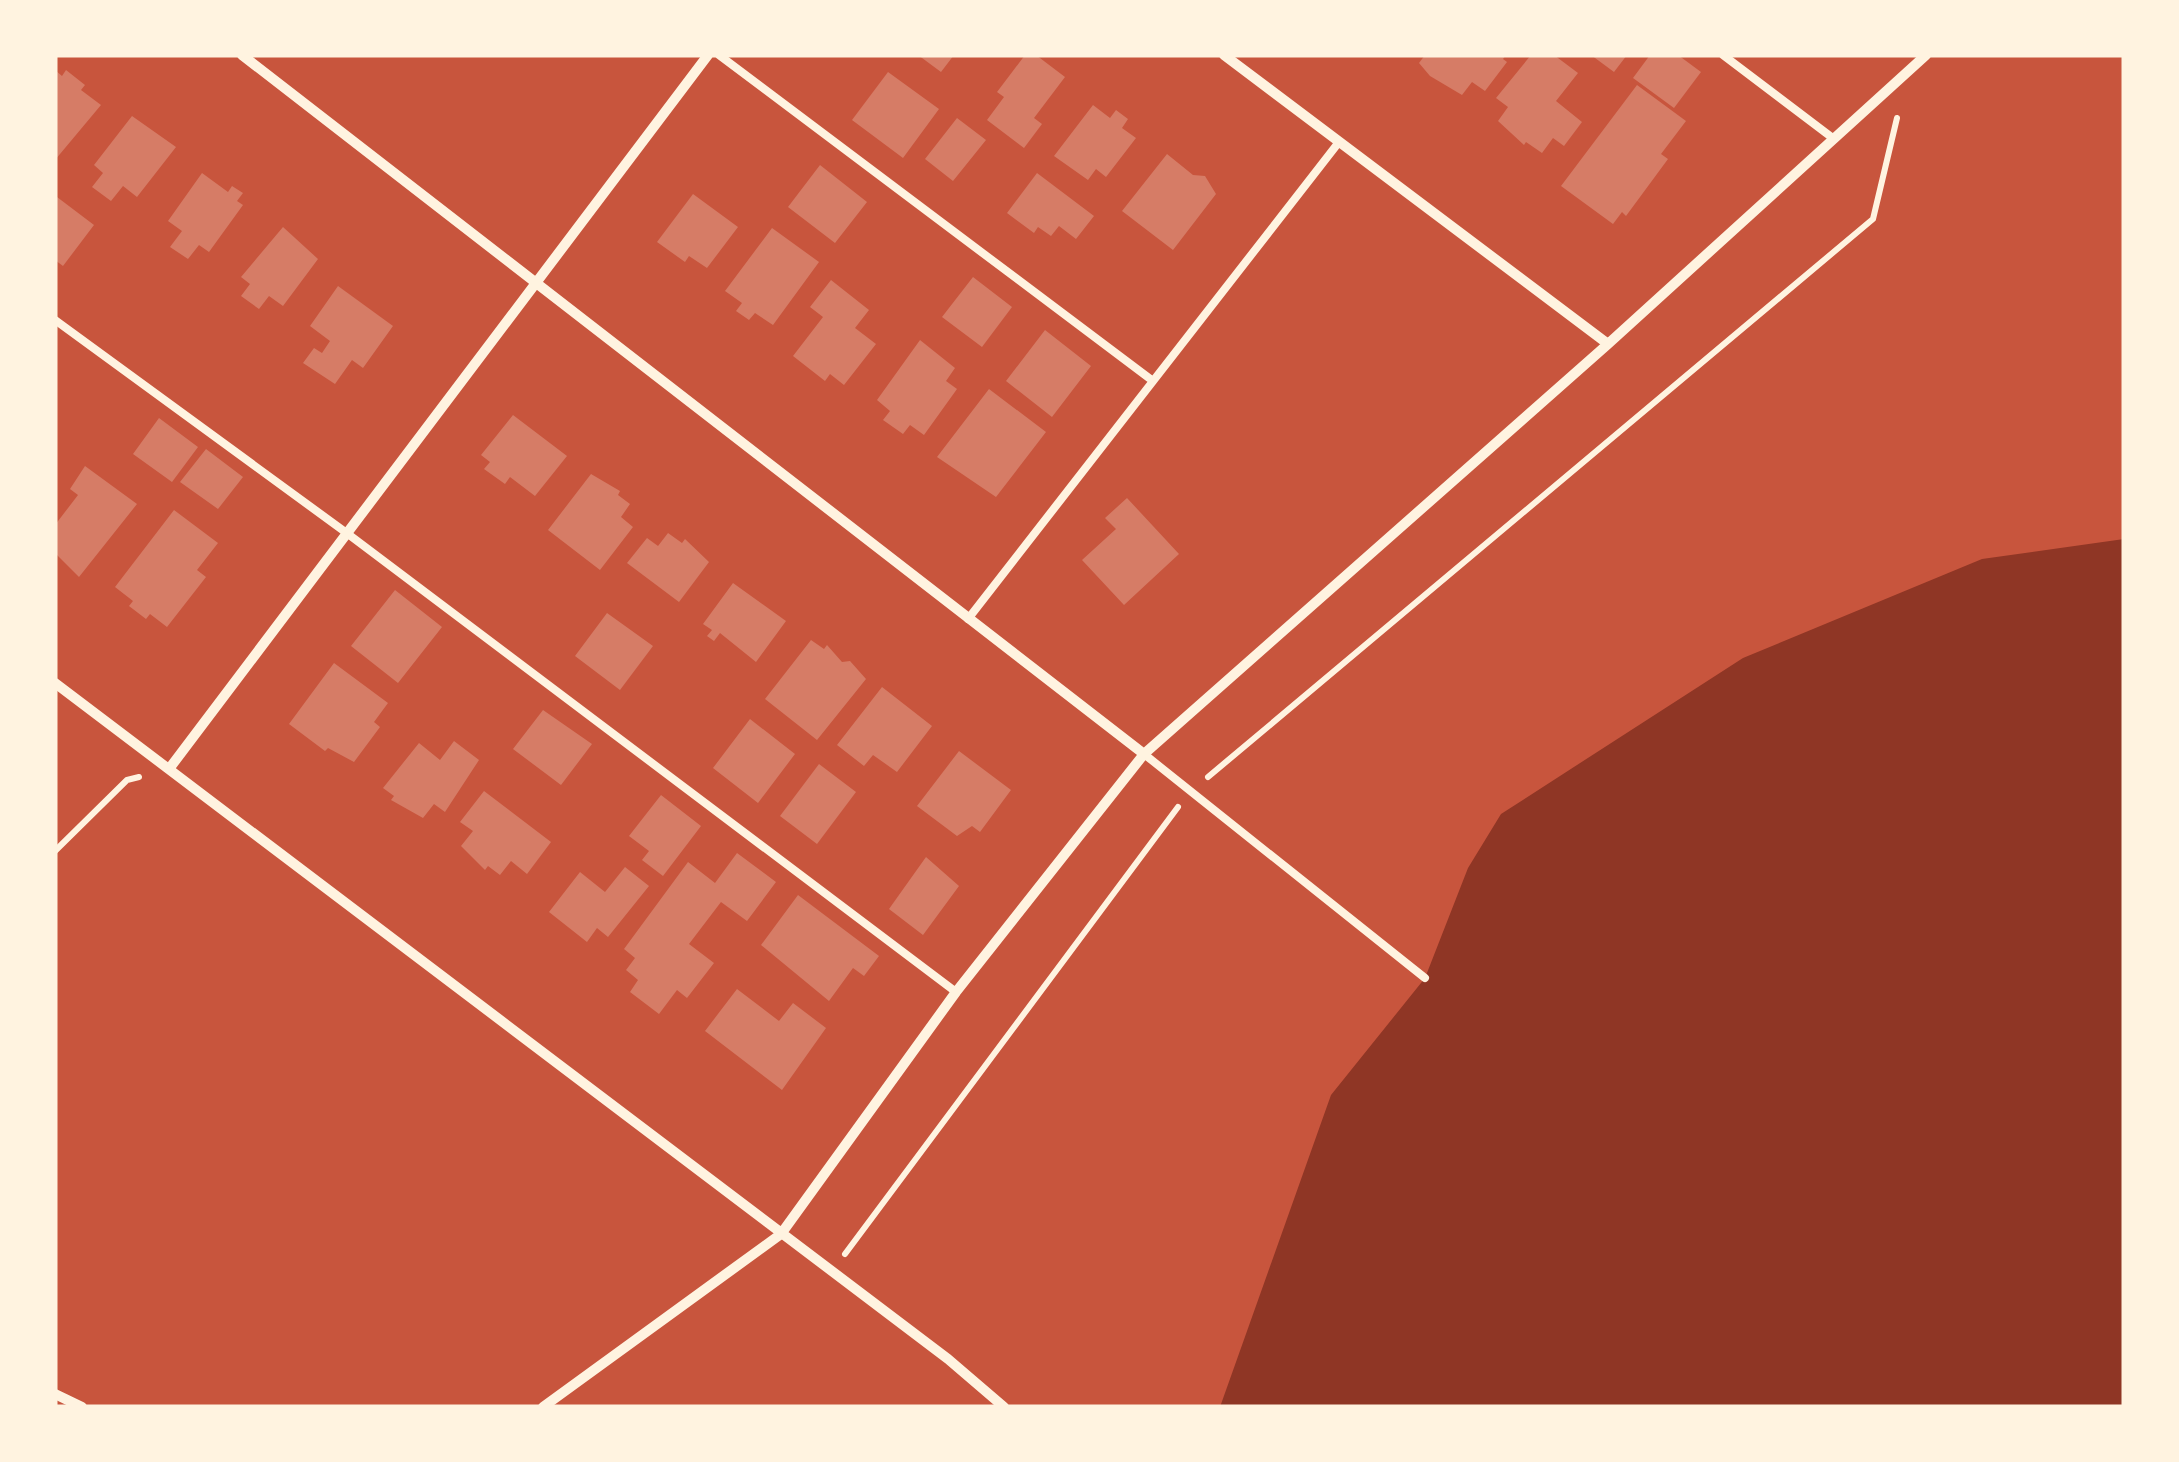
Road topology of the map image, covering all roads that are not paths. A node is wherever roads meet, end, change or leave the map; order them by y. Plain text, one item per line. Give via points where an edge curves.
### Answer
1 (242, 55) edge
2 (708, 55) edge
3 (719, 55) edge
4 (1224, 55) edge
5 (1723, 55) edge
6 (1926, 55) edge
7 (1834, 139) junction
8 (1339, 142) junction
9 (536, 285) junction
10 (55, 320) edge
11 (1608, 344) junction
12 (1153, 381) junction
13 (348, 534) junction
14 (968, 619) junction
15 (55, 683) edge
16 (1144, 754) junction
17 (169, 769) junction
18 (1425, 978) dead end
19 (956, 992) junction
20 (781, 1234) junction
21 (55, 1394) edge
22 (82, 1407) edge
23 (543, 1407) edge
24 (1004, 1407) edge

1 - 9 street
2 - 9 street
3 - 12 lane
4 - 8 street
5 - 7 lane
6 - 7 street
7 - 11 street
8 - 11 street
8 - 12 lane
9 - 13 street
9 - 14 street
10 - 13 lane
11 - 16 street
12 - 14 lane
13 - 17 street
13 - 19 lane
14 - 16 street
15 - 17 street
16 - 18 lane
16 - 19 street
17 - 20 street
19 - 20 street
20 - 23 street
20 - 24 street
21 - 22 street

